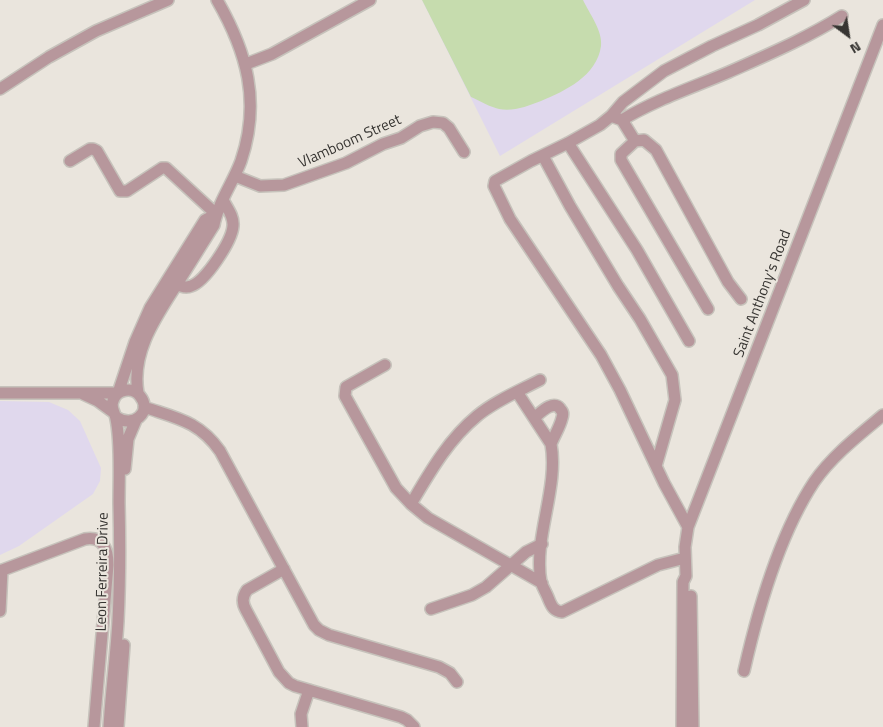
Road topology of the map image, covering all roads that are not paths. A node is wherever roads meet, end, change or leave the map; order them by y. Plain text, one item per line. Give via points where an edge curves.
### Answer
1 (168, 0) edge
2 (217, 0) edge
3 (370, 0) edge
4 (804, 0) edge
5 (842, 16) dead end
6 (883, 25) edge
7 (246, 64) junction
8 (0, 89) edge
9 (617, 118) junction
10 (636, 141) junction
11 (568, 143) junction
12 (464, 152) dead end
13 (543, 156) junction
14 (70, 161) dead end
15 (235, 176) junction
16 (223, 200) junction
17 (216, 214) junction
18 (173, 282) junction
19 (741, 298) dead end
20 (708, 309) dead end
21 (689, 341) dead end
22 (385, 365) dead end
23 (540, 380) dead end
24 (517, 392) junction
25 (0, 393) edge
26 (82, 393) junction
27 (118, 393) junction
28 (138, 393) junction
29 (144, 407) junction
30 (114, 415) junction
31 (883, 415) edge
32 (534, 418) junction
33 (136, 420) junction
34 (551, 444) junction
35 (656, 466) junction
36 (411, 504) junction
37 (688, 527) junction
38 (542, 544) junction
39 (685, 558) junction
40 (510, 565) junction
41 (284, 569) junction
42 (1, 570) edge
43 (686, 576) junction
44 (542, 583) junction
45 (431, 609) dead end
46 (0, 611) edge
47 (744, 671) dead end
48 (456, 682) dead end
49 (309, 690) junction
50 (94, 727) edge
51 (108, 727) edge
52 (118, 727) edge
53 (302, 727) edge
54 (414, 727) edge
55 (682, 727) edge
56 (694, 727) edge

1 - 8 street via 96,31
2 - 7 street
3 - 7 street via 272,54
4 - 9 street via 664,72 623,102
5 - 9 street via 736,68
6 - 37 street, Saint Anthony's Road
7 - 15 street via 250,121
9 - 10 street
9 - 11 street
10 - 19 street via 644,140 656,150 719,267
10 - 20 street via 621,154 621,160
11 - 13 street
11 - 21 street via 620,223
12 - 15 street, Vlamboom Street via 449,128 443,123 433,122 346,163 284,185 260,186
13 - 35 street via 672,375 675,400
13 - 35 street via 495,181 494,186 510,218 601,355
14 - 17 street via 90,149 97,151 123,192 166,168
15 - 16 street
16 - 17 street
16 - 18 street via 233,227 215,263 193,286
17 - 18 street via 214,225
18 - 27 street via 150,308
18 - 28 street via 145,340 136,371
22 - 36 street via 346,387 345,396 396,488
23 - 24 street
24 - 32 street
24 - 36 street via 477,416 456,436
25 - 26 street
26 - 27 street
26 - 30 street
27 - 28 street via 128,390
27 - 30 street via 112,402
28 - 29 street
29 - 33 street
29 - 41 street via 195,426 212,440
30 - 33 street via 125,422
30 - 51 street, Leon Ferreira Drive via 120,580
31 - 47 street via 827,466 814,481 796,513 767,584
32 - 34 street
32 - 34 street via 554,405 562,411 563,416
33 - 52 street, Leon Ferreira Drive via 126,450 127,580
34 - 38 street via 552,464
35 - 37 street
36 - 40 street via 428,518
37 - 39 street, Saint Anthony's Road
38 - 40 street
38 - 44 street
39 - 43 street, Saint Anthony's Road
39 - 44 street via 658,565 562,612 553,607
40 - 44 street
40 - 45 street via 472,595
41 - 48 street via 319,630 439,668 450,673
41 - 49 street via 247,590 243,595 244,606 279,672 289,683
42 - 46 street
42 - 50 street via 85,539 101,541 106,548 108,559
43 - 55 street via 683,582
43 - 56 street via 690,581
49 - 53 street via 301,714
49 - 54 street via 400,717

